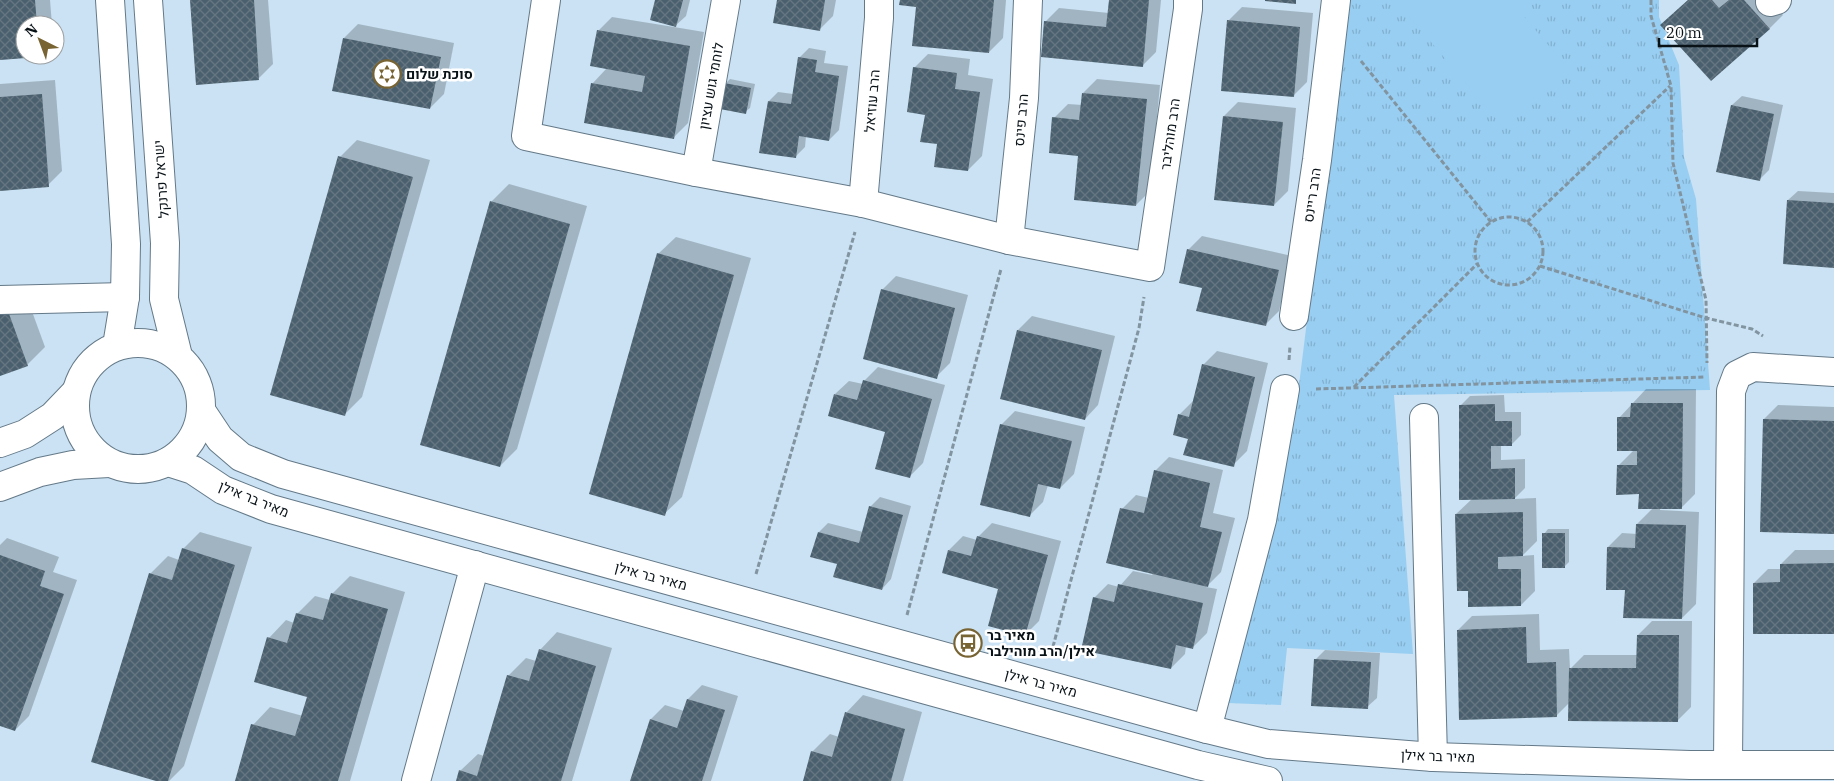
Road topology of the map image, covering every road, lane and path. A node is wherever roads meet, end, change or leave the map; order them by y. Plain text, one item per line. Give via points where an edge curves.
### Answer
1 (110, 0) edge
2 (148, 0) edge
3 (546, 0) edge
4 (726, 0) edge
5 (879, 0) edge
6 (1028, 0) edge
7 (1188, 0) edge
8 (1336, 0) edge
9 (1651, 0) edge
10 (1333, 27) junction
11 (1670, 86) junction
12 (696, 172) junction
13 (863, 203) junction
14 (1491, 222) junction
15 (1527, 222) junction
16 (1010, 240) junction
17 (1477, 264) junction
18 (1540, 266) junction
19 (1150, 267) junction
20 (125, 297) junction
21 (0, 300) edge
22 (1294, 316) joint
23 (1706, 318) junction
24 (1766, 339) dead end
25 (117, 346) junction
26 (178, 356) junction
27 (1834, 372) edge
28 (1737, 375) junction
29 (1708, 376) junction
30 (1354, 388) junction
31 (1284, 389) junction
32 (76, 392) junction
33 (202, 412) junction
34 (1424, 418) dead end
35 (0, 443) edge
36 (168, 462) junction
37 (109, 463) junction
38 (0, 487) edge
39 (475, 566) junction
40 (748, 602) junction
41 (899, 644) junction
42 (1043, 684) junction
43 (1207, 729) junction
44 (1268, 744) junction
45 (1433, 757) junction
46 (1728, 764) junction
47 (1834, 765) edge
48 (416, 781) edge
49 (1264, 781) edge

1 - 20 street via 126,244
2 - 26 street, ישראל פרנקל via 165,243 164,299
3 - 12 street via 526,136
4 - 12 street, לוחמי גוש עציון
5 - 13 street, הרב עוזיאל
6 - 16 street, הרב פינס via 1024,98
7 - 19 street, הרב מוהליבר
8 - 10 street, הרב ריינס
9 - 11 path via 1651,16
10 - 14 path
10 - 22 street, הרב ריינס
11 - 15 path
11 - 23 path via 1673,163 1706,300
12 - 13 street
13 - 16 street
13 - 40 path
14 - 15 path via 1516,217
14 - 17 path via 1476,240
15 - 18 path via 1542,242
16 - 19 street
16 - 41 path
17 - 18 path via 1486,277 1508,285 1520,283
17 - 30 path
18 - 23 path
19 - 42 path via 1139,328
20 - 21 street
20 - 25 street
22 - 31 path
23 - 24 path via 1752,328
23 - 29 path
25 - 26 street via 138,343 159,346
25 - 32 street via 98,356 84,373
26 - 33 street via 192,372 200,392
27 - 28 street via 1753,368
28 - 29 path
28 - 46 street via 1731,391
29 - 30 path
30 - 31 path
31 - 43 street via 1262,520
32 - 35 street via 53,416 26,434
32 - 37 street via 74,414 80,435 92,451
33 - 36 street via 197,432 185,450
33 - 40 street, מאיר בר אילן via 220,439 241,456 284,474
34 - 45 street
36 - 37 street via 149,469 129,470
36 - 39 street, מאיר בר אילן via 193,470 223,490 271,509
37 - 38 street via 72,464
39 - 48 street
39 - 49 street, מאיר בר אילן
40 - 41 street, מאיר בר אילן
41 - 42 street, מאיר בר אילן
42 - 43 street, מאיר בר אילן
43 - 44 street, מאיר בר אילן
44 - 45 street, מאיר בר אילן
44 - 49 street
45 - 46 street, מאיר בר אילן
46 - 47 street, מאיר בר אילן

